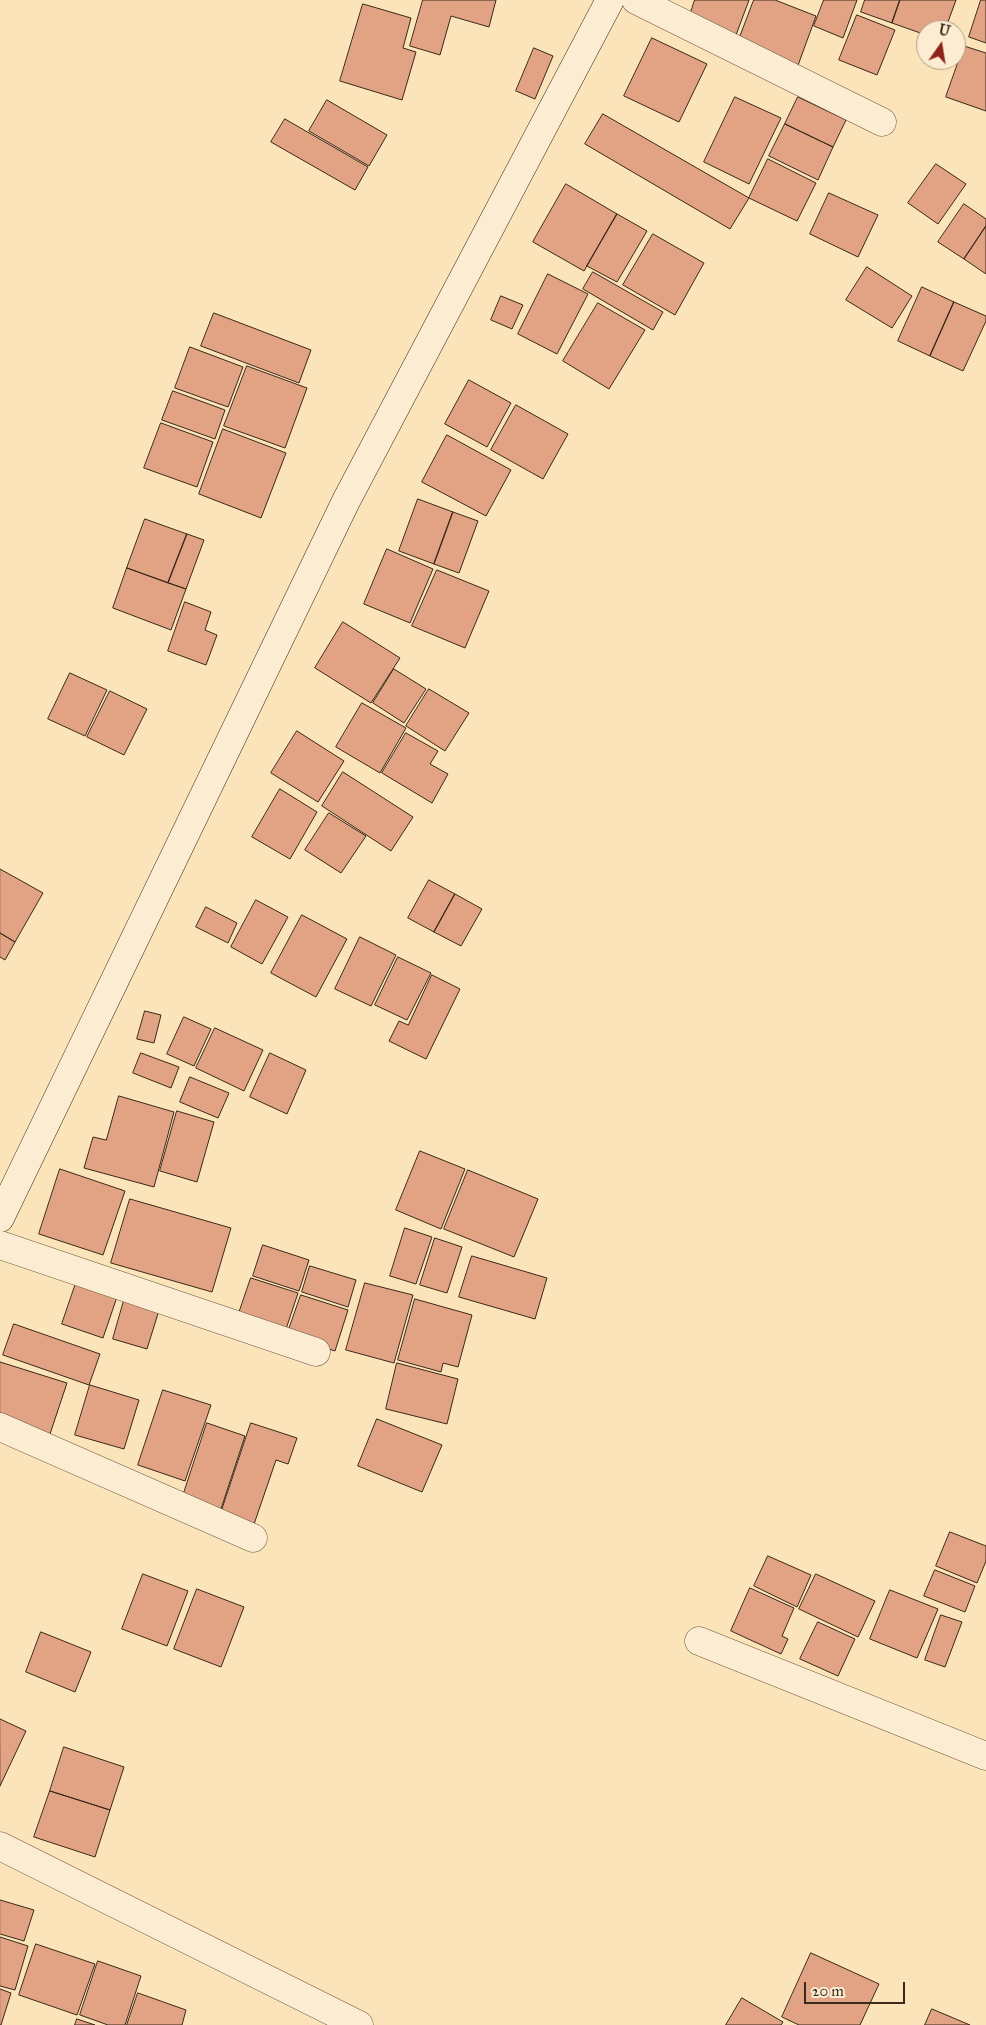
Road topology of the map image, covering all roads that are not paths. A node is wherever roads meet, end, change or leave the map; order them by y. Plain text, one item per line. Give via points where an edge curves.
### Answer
1 (610, 0) edge
2 (636, 0) edge
3 (882, 122) dead end
4 (0, 1218) edge
5 (0, 1245) edge
6 (316, 1352) dead end
7 (0, 1426) edge
8 (253, 1538) dead end
9 (699, 1640) dead end
10 (986, 1756) edge
11 (0, 1846) edge
12 (354, 2023) edge

1 - 4 street via 346,501
2 - 3 street
5 - 6 street
7 - 8 street
9 - 10 street
11 - 12 street

